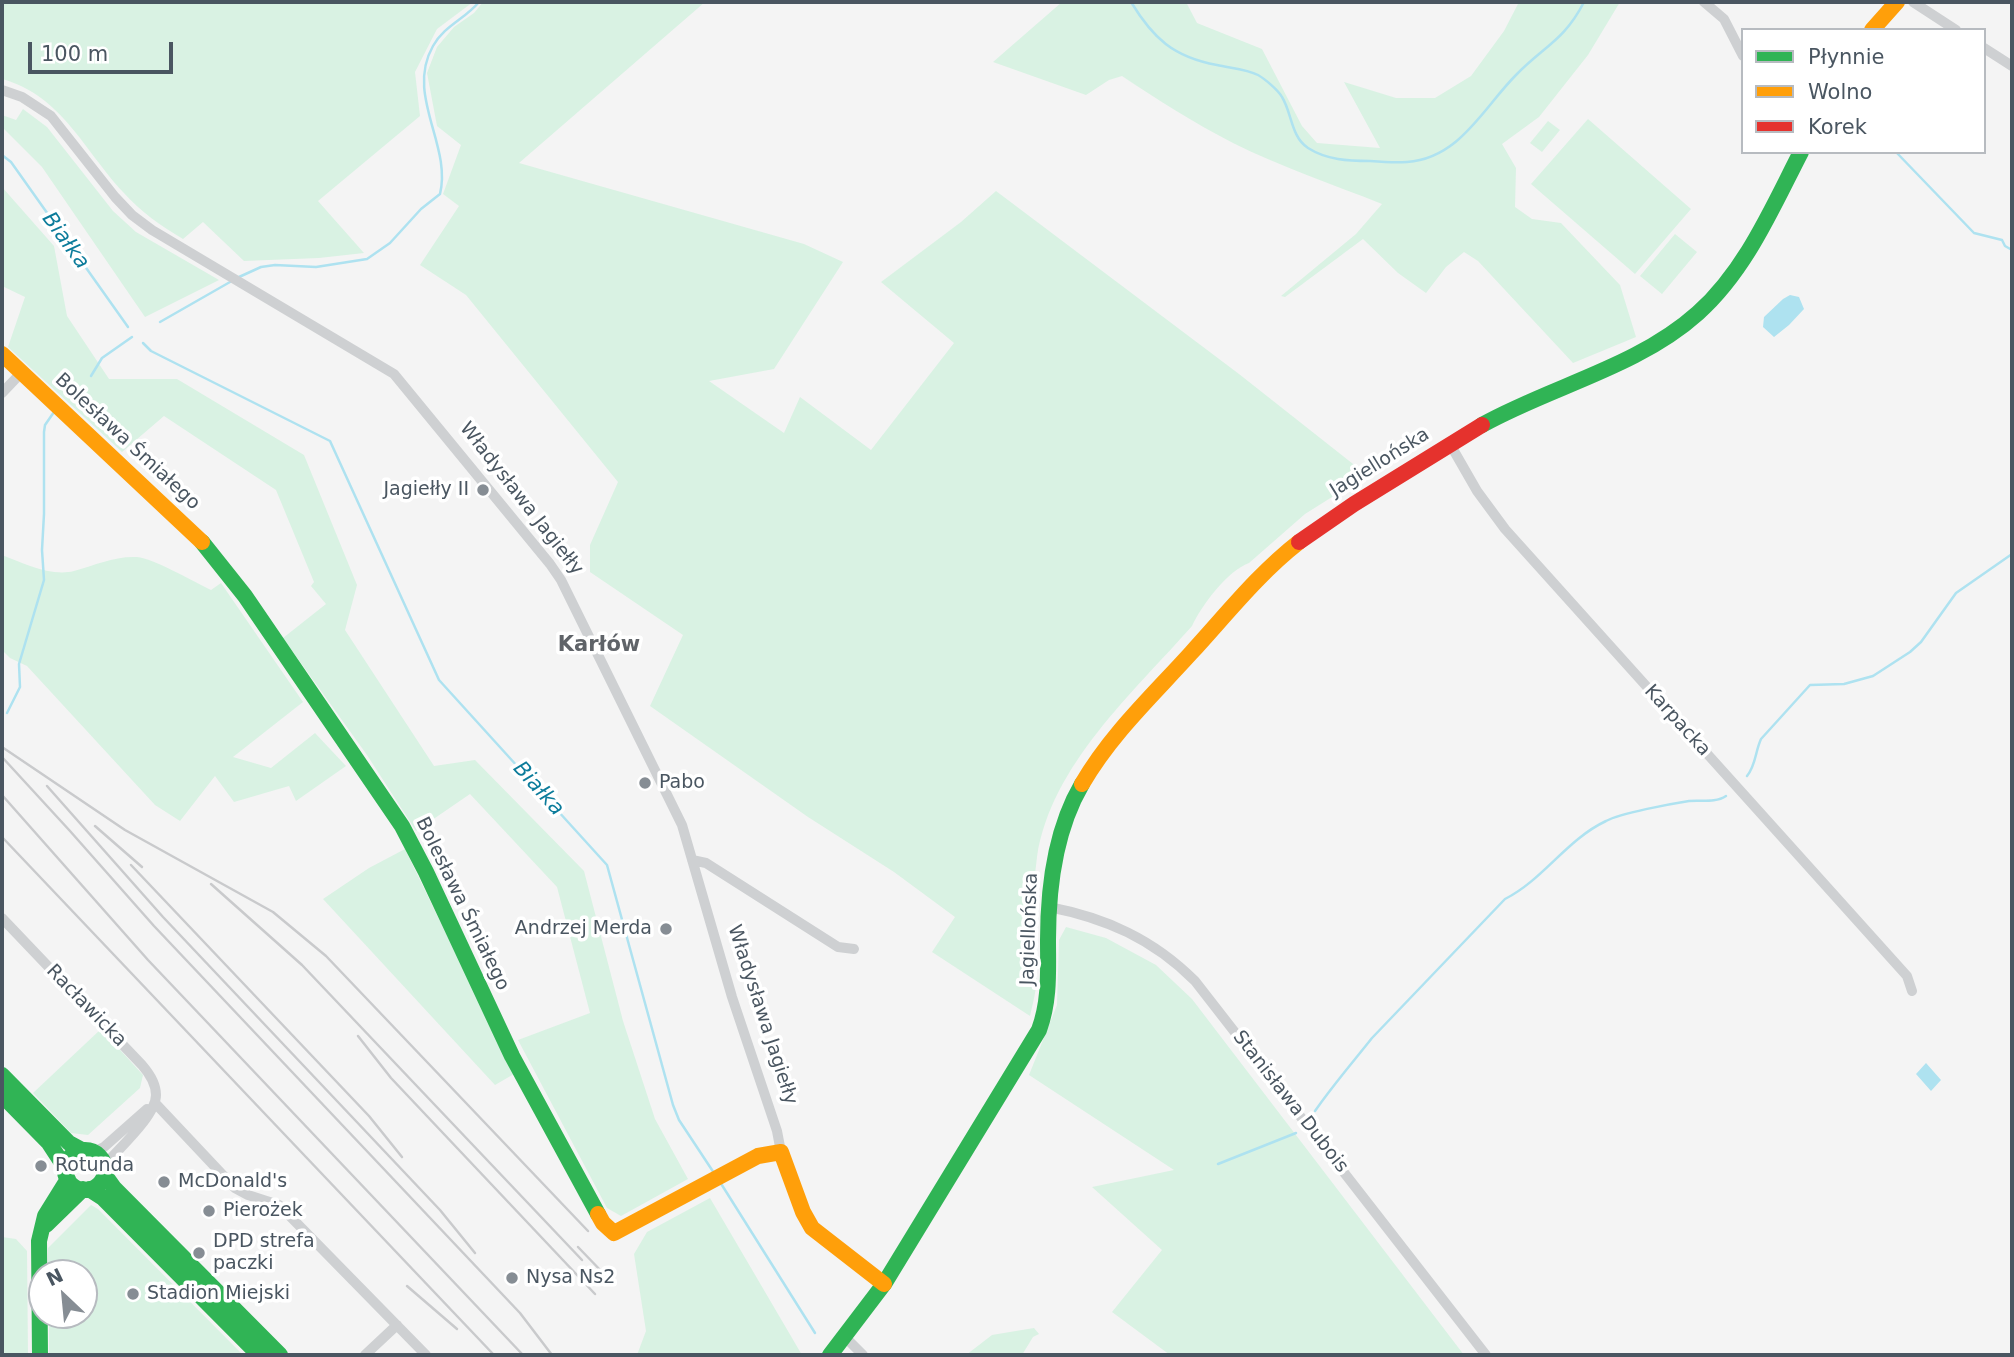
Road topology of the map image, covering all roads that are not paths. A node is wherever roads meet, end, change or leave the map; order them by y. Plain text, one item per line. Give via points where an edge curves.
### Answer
1 (1704, 2) edge
2 (1896, 2) edge
3 (1913, 2) edge
4 (1874, 28) edge
5 (1953, 28) edge
6 (1986, 49) edge
7 (1741, 52) edge
8 (2012, 66) edge
9 (2, 90) edge
10 (1800, 154) edge
11 (2, 354) edge
12 (22, 372) junction
13 (2, 393) edge
14 (1450, 444) junction
15 (692, 860) junction
16 (1049, 907) junction
17 (2, 918) edge
18 (854, 949) dead end
19 (1912, 991) dead end
20 (2, 1075) edge
21 (2, 1095) edge
22 (155, 1103) junction
23 (88, 1151) junction
24 (781, 1152) junction
25 (104, 1170) junction
26 (67, 1174) junction
27 (86, 1189) junction
28 (42, 1229) junction
29 (884, 1284) junction
30 (397, 1325) junction
31 (845, 1337) junction
32 (40, 1355) edge
33 (259, 1355) edge
34 (280, 1355) edge
35 (365, 1355) edge
36 (426, 1355) edge
37 (830, 1355) edge
38 (863, 1355) edge
39 (1486, 1355) edge

1 - 7 street via 1724,19
2 - 4 street
3 - 5 street
6 - 8 street
9 - 15 street, Władysława Jagiełły via 51,116 137,219 394,374 550,564 682,824
10 - 14 street, Jagiellońska via 1737,268 1689,321 1667,338 1531,400
11 - 12 street, Bolesława Śmiałego
12 - 13 street
12 - 24 street, Bolesława Śmiałego via 222,564 402,826 512,1056 603,1223 614,1234 758,1156
14 - 16 street, Jagiellońska via 1323,524 1283,555 1115,737 1088,773 1069,811 1056,849
14 - 19 street, Karpacka via 1505,529 1907,976
15 - 18 street via 706,863 838,947
15 - 24 street, Władysława Jagiełły
16 - 29 street, Jagiellońska via 1049,989 1043,1020
16 - 39 street, Stanisława Dubois via 1098,918 1137,935 1178,963
17 - 22 street, Racławicka via 142,1065 154,1085
20 - 23 street via 69,1143
21 - 26 street via 49,1143
22 - 23 street via 104,1147
22 - 25 street
22 - 30 street, Racławicka via 236,1188 279,1205
23 - 25 street via 100,1156
23 - 26 street via 76,1152 69,1159
24 - 29 street, Władysława Jagiełły via 812,1228
25 - 27 street via 100,1183
25 - 34 street via 114,1188
26 - 27 street via 75,1186
26 - 28 street
27 - 28 street
27 - 33 street via 103,1198
28 - 32 street via 38,1256
29 - 31 street, Jagiellońska
30 - 35 street
30 - 36 street, Racławicka
31 - 37 street, Jagiellońska
31 - 38 street

